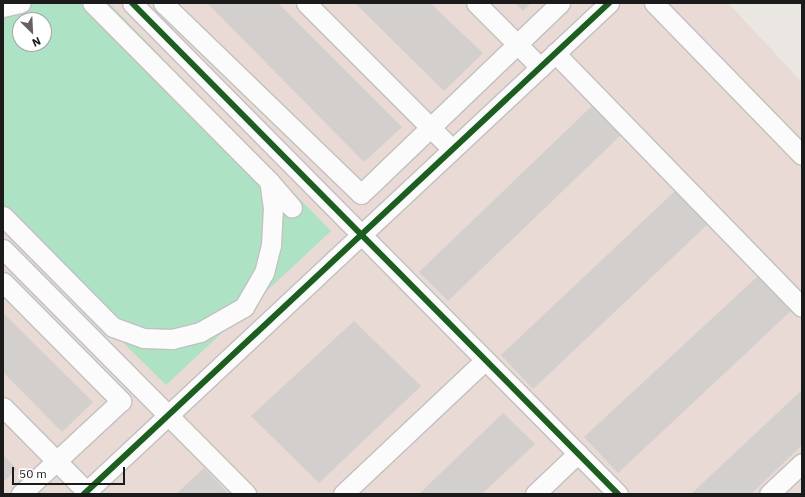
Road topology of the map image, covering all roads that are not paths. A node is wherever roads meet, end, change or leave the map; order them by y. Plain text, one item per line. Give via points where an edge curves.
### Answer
1 (21, 3) edge
2 (92, 3) edge
3 (132, 3) edge
4 (163, 3) edge
5 (306, 3) edge
6 (476, 3) edge
7 (560, 3) edge
8 (609, 3) edge
9 (654, 3) edge
10 (3, 8) edge
11 (517, 44) junction
12 (555, 53) junction
13 (540, 67) junction
14 (430, 127) junction
15 (452, 149) junction
16 (802, 155) edge
17 (269, 181) junction
18 (292, 207) dead end
19 (3, 216) edge
20 (361, 234) junction
21 (3, 249) edge
22 (3, 282) edge
23 (244, 307) junction
24 (802, 307) edge
25 (263, 327) junction
26 (486, 360) junction
27 (3, 407) edge
28 (168, 415) junction
29 (578, 453) junction
30 (57, 461) junction
31 (802, 463) edge
32 (86, 493) edge
33 (21, 494) edge
34 (246, 494) edge
35 (343, 494) edge
36 (535, 494) edge
37 (618, 494) edge
38 (769, 494) edge

1 - 10 street
2 - 17 street
3 - 20 street
4 - 14 street via 361,194
5 - 14 street
6 - 11 street
7 - 11 street
8 - 12 street
9 - 16 street
11 - 13 street
11 - 14 street
12 - 13 street
12 - 24 street
13 - 15 street
14 - 15 street
15 - 20 street
17 - 18 street
17 - 23 street via 273,208 271,245 264,273
19 - 23 street via 113,327 143,338 172,339 200,332
20 - 25 street
20 - 26 street
21 - 28 street
22 - 30 street via 121,401
23 - 25 street
25 - 28 street
26 - 29 street
26 - 35 street
27 - 30 street
28 - 32 street
28 - 34 street
29 - 36 street
29 - 37 street
30 - 32 street
30 - 33 street
31 - 38 street

